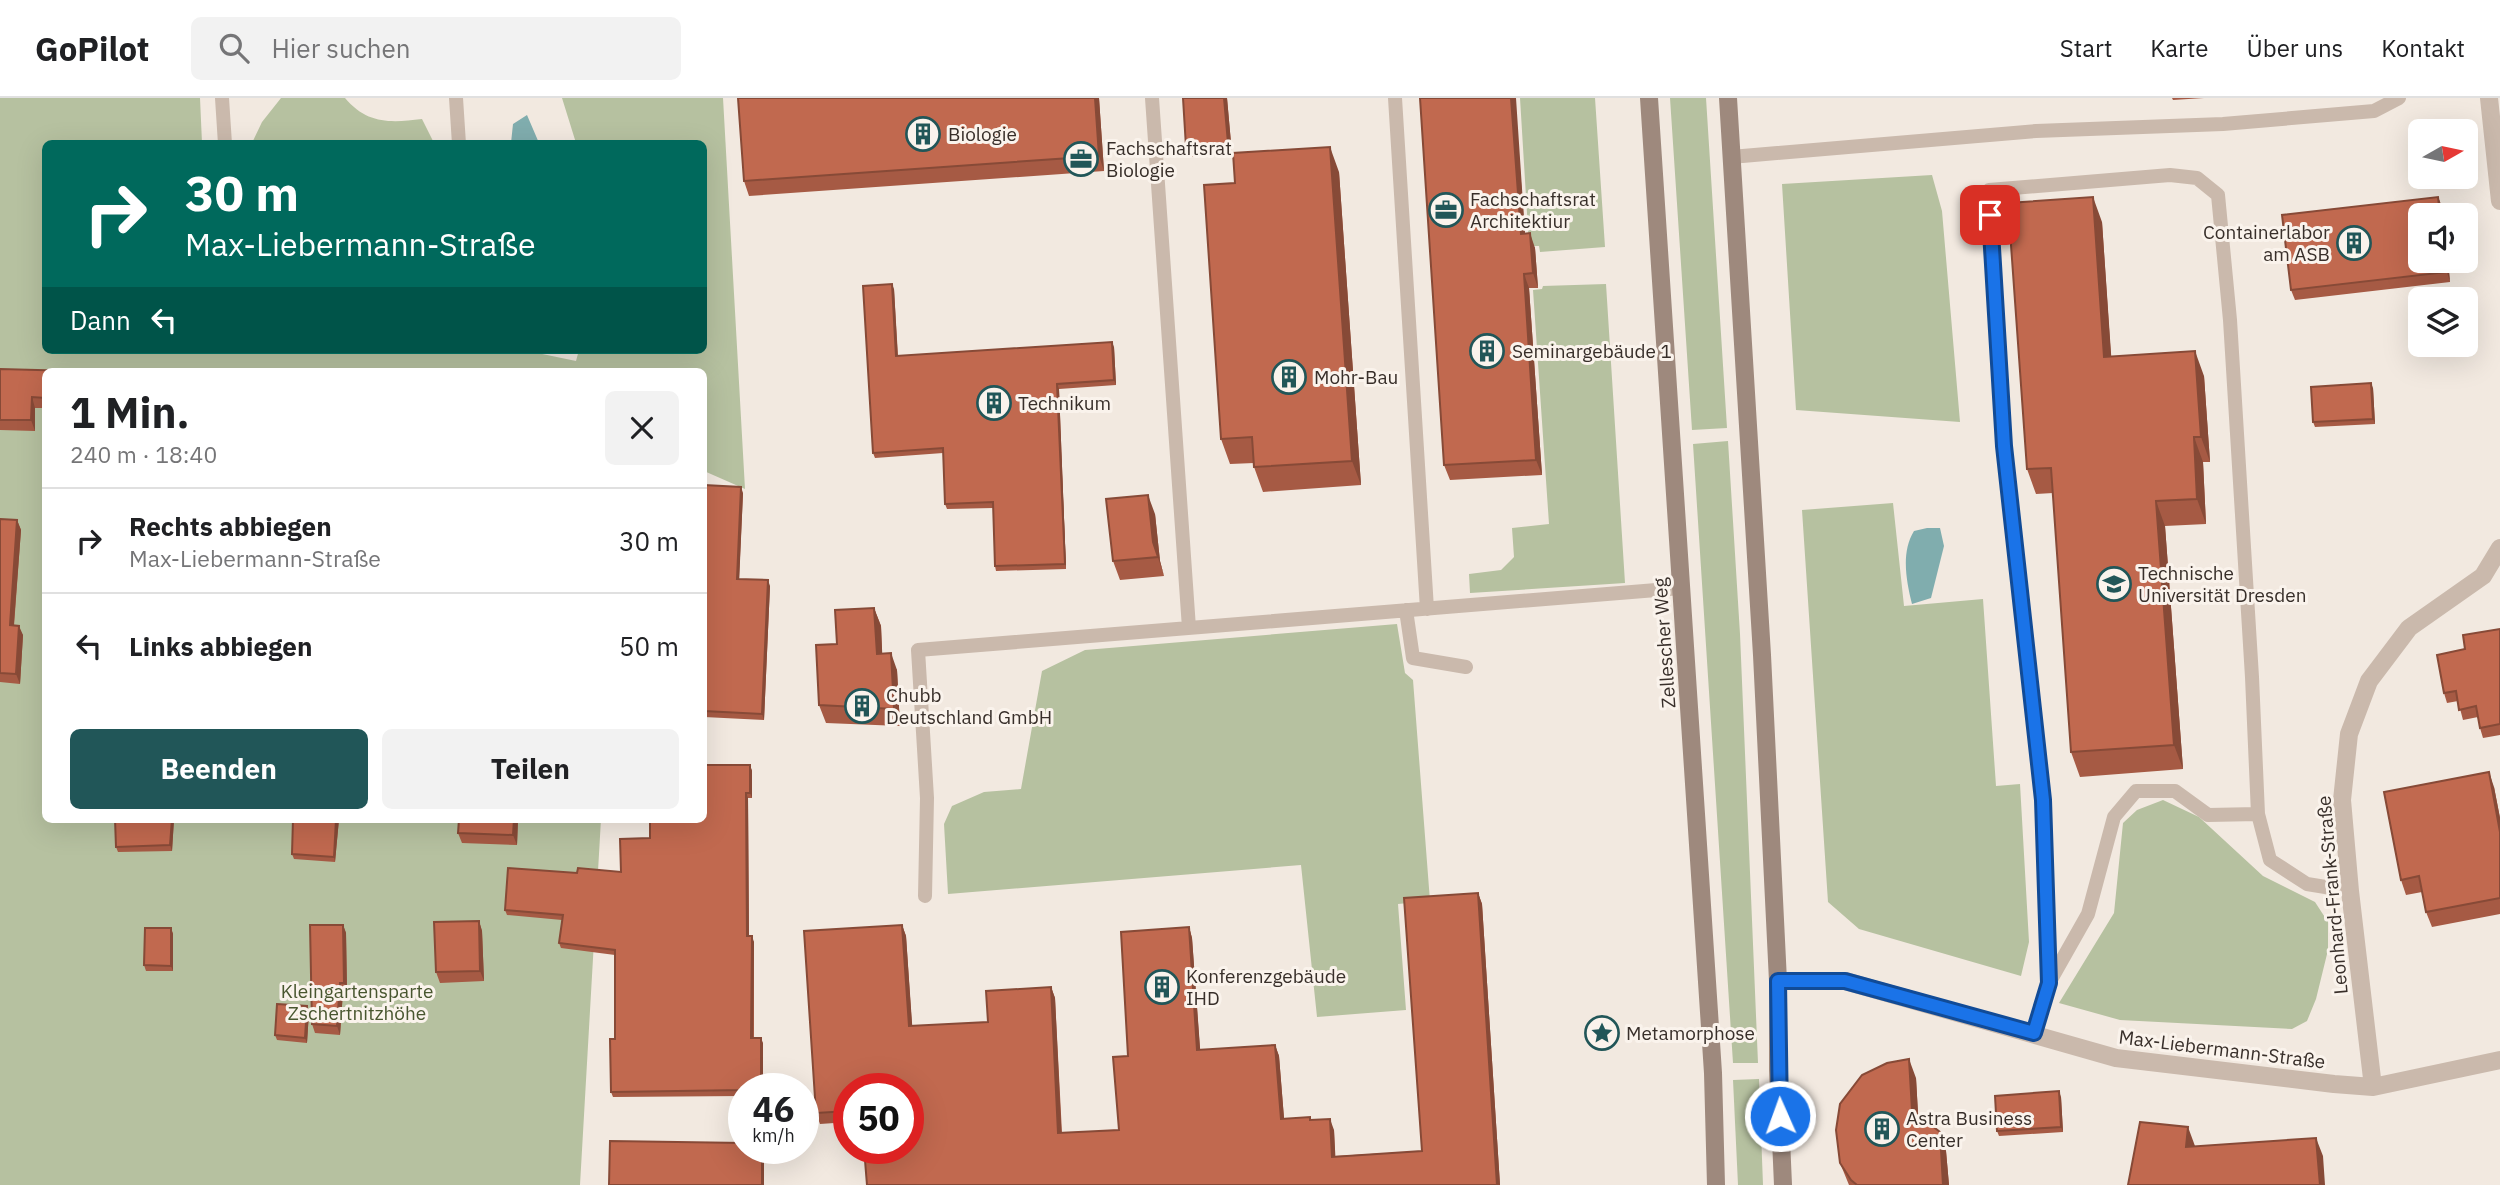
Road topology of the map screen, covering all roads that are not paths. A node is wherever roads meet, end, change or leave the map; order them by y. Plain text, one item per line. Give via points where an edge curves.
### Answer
1 (222, 98) edge
2 (456, 98) edge
3 (1152, 98) edge
4 (1395, 98) edge
5 (1649, 98) edge
6 (1728, 98) edge
7 (1735, 98) edge
8 (2399, 98) edge
9 (2488, 98) edge
10 (225, 140) edge
11 (459, 140) edge
12 (1731, 157) junction
13 (2500, 201) edge
14 (2500, 548) edge
15 (1681, 588) junction
16 (1427, 609) junction
17 (1406, 610) junction
18 (1189, 628) junction
19 (1466, 667) dead end
20 (2258, 814) junction
21 (2349, 883) junction
22 (925, 896) dead end
23 (1778, 981) junction
24 (2049, 983) junction
25 (2034, 1033) junction
26 (2500, 1060) edge
27 (2373, 1087) junction
28 (1716, 1185) edge
29 (1783, 1185) edge

1 - 10 lane
2 - 11 lane
3 - 18 lane
4 - 16 lane
5 - 15 main road, Zellescher Weg
6 - 7 lane
6 - 12 main road
8 - 12 lane via 2374,111 2223,124 2036,131
9 - 13 street
12 - 23 main road
14 - 21 street, Leonhard-Frank-Straße via 2483,576 2409,628 2369,681 2350,734 2342,800
15 - 16 lane
15 - 28 main road, Zellescher Weg via 1713,1073
16 - 17 lane
17 - 18 lane
17 - 19 lane via 1413,658
18 - 22 lane via 918,650 927,798
20 - 21 lane via 2270,860 2307,884
20 - 24 lane via 2208,815 2175,791 2136,791 2114,817 2088,914
20 - 24 lane via 2230,320 2218,195 2197,178 2170,175 1989,190 2004,446 2043,800
21 - 27 street, Leonhard-Frank-Straße
23 - 25 street, Max-Liebermann-Straße via 1845,981
23 - 29 main road
24 - 25 lane
25 - 27 street, Max-Liebermann-Straße via 2116,1058
26 - 27 street, Max-Liebermann-Straße

